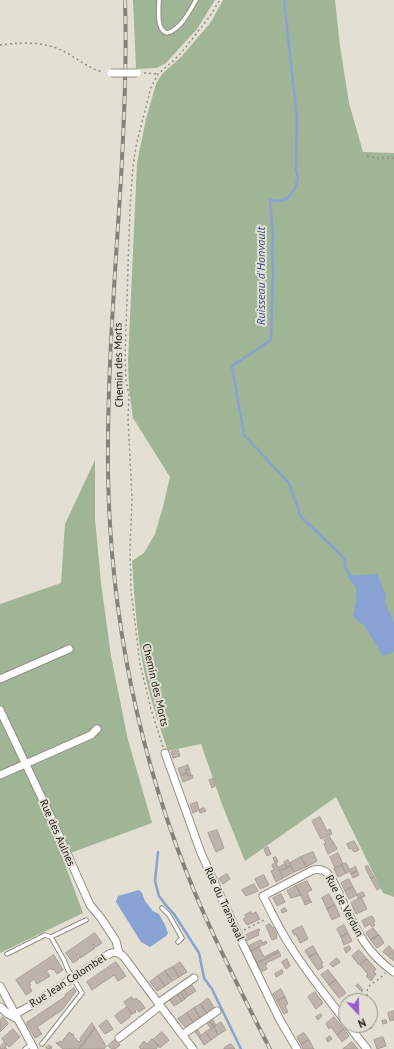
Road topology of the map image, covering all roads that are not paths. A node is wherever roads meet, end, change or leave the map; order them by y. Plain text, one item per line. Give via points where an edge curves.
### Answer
1 (159, 0) edge
2 (196, 0) edge
3 (111, 73) road end
4 (137, 73) road end
5 (69, 648) dead end
6 (0, 678) edge
7 (0, 710) edge
8 (97, 729) dead end
9 (165, 753) road end
10 (25, 764) junction
11 (0, 775) edge
12 (162, 908) dead end
13 (86, 920) dead end
14 (51, 937) junction
15 (178, 942) dead end
16 (119, 952) junction
17 (7, 954) dead end
18 (391, 970) edge
19 (73, 978) junction
20 (194, 978) dead end
21 (0, 986) edge
22 (159, 1004) junction
23 (0, 1007) edge
24 (218, 1011) dead end
25 (338, 1012) edge
26 (16, 1016) junction
27 (354, 1033) edge
28 (182, 1035) junction
29 (119, 1038) dead end
30 (42, 1044) dead end
31 (33, 1046) edge
32 (25, 1049) edge
33 (193, 1049) edge
34 (297, 1049) edge
35 (367, 1049) edge

1 - 2 lane via 160,26 162,31 167,33 178,26
3 - 4 street, bridge
5 - 6 street
7 - 10 street, Rue des Aulnes
8 - 10 street via 91,735
9 - 34 street, Rue du Transvaal via 201,853 278,1017
10 - 11 street
10 - 16 street, Rue des Aulnes via 90,905 116,941
12 - 15 lane via 170,915 182,938
13 - 14 lane
14 - 17 lane via 45,935
14 - 19 lane
16 - 19 street, Rue Jean Colombel via 112,952
16 - 22 street, Rue Jean Colombel
18 - 25 street, Rue de Verdun via 364,942 331,878 324,871 313,870 263,896 295,954
19 - 26 street, Rue Jean Colombel
19 - 30 lane via 82,993
20 - 22 street
21 - 26 street
22 - 28 street, Rue Jean Colombel
22 - 29 street
23 - 26 street via 11,1016
24 - 28 street
26 - 31 street
27 - 35 street
28 - 33 street, Rue Jean Colombel
31 - 32 lane

